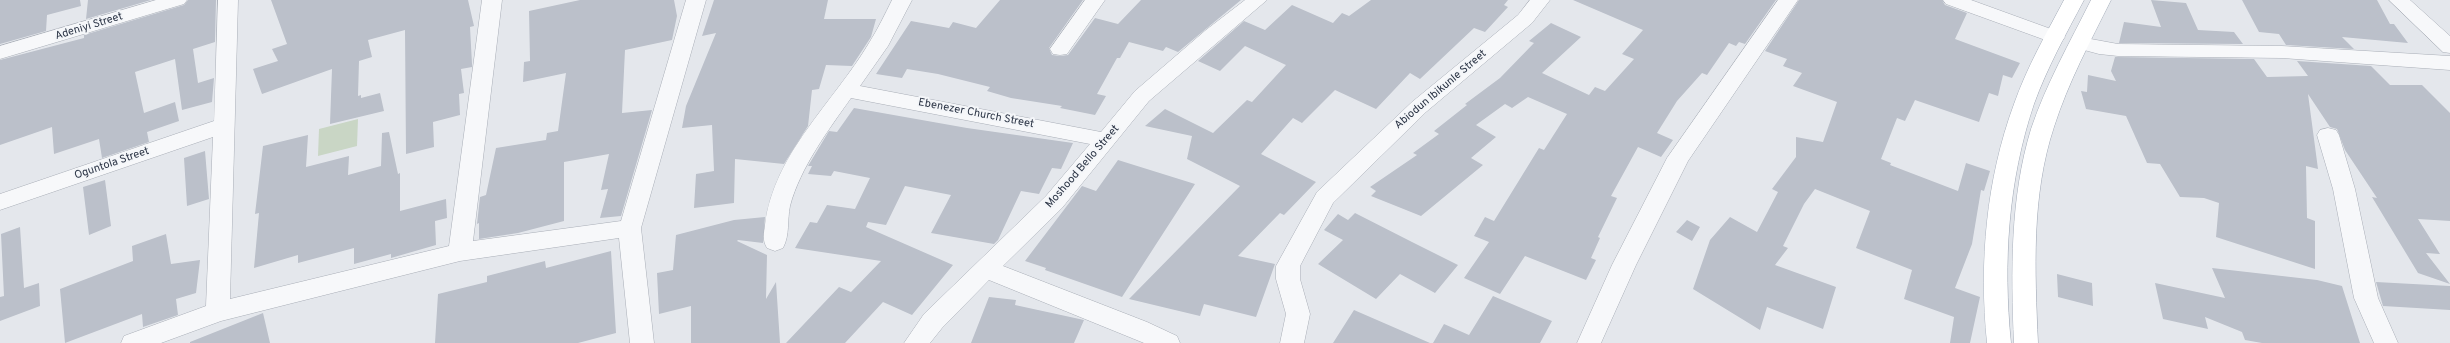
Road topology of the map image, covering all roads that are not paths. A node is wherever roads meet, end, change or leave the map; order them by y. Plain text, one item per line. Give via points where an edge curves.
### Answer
1 (177, 0) edge
2 (228, 0) edge
3 (492, 0) edge
4 (696, 0) edge
5 (902, 0) edge
6 (1095, 0) edge
7 (1257, 0) edge
8 (1540, 0) edge
9 (1788, 0) edge
10 (1953, 0) edge
11 (2074, 0) edge
12 (2101, 0) edge
13 (2399, 0) edge
14 (2055, 37) junction
15 (2080, 43) junction
16 (2450, 47) edge
17 (1060, 48) dead end
18 (0, 53) edge
19 (2450, 63) edge
20 (846, 90) junction
21 (224, 125) junction
22 (2328, 135) dead end
23 (1106, 140) junction
24 (0, 202) edge
25 (630, 228) junction
26 (775, 242) dead end
27 (460, 252) junction
28 (986, 269) junction
29 (218, 312) junction
30 (134, 343) edge
31 (642, 343) edge
32 (916, 343) edge
33 (1168, 343) edge
34 (1292, 343) edge
35 (1589, 343) edge
36 (1999, 343) edge
37 (2026, 343) edge
38 (2386, 343) edge

1 - 18 street, Adeniyi Street
2 - 21 street
3 - 27 street
4 - 25 street
5 - 20 street via 878,46
6 - 17 street
7 - 23 street, Moshood Bello Street via 1213,34 1142,96
8 - 34 street, Abiodun Ibikunle Street via 1525,19 1419,107 1325,198 1288,266 1288,279 1298,314
9 - 35 street via 1678,158 1624,265
10 - 14 street
11 - 14 main road
12 - 15 main road
13 - 16 street
14 - 36 main road via 2024,103 2009,157 1998,219 1995,271
15 - 19 street via 2118,50 2282,52
15 - 37 main road via 2048,114 2037,146 2028,192 2022,265
20 - 23 street, Ebenezer Church Street
20 - 26 street via 817,130 788,183 779,206
21 - 24 street, Oguntola Street
21 - 29 street
22 - 38 street via 2344,189 2366,298
23 - 28 street, Moshood Bello Street via 1054,202
25 - 27 street
25 - 31 street
27 - 29 street
28 - 32 street, Moshood Bello Street via 933,321
28 - 33 street
29 - 30 street

